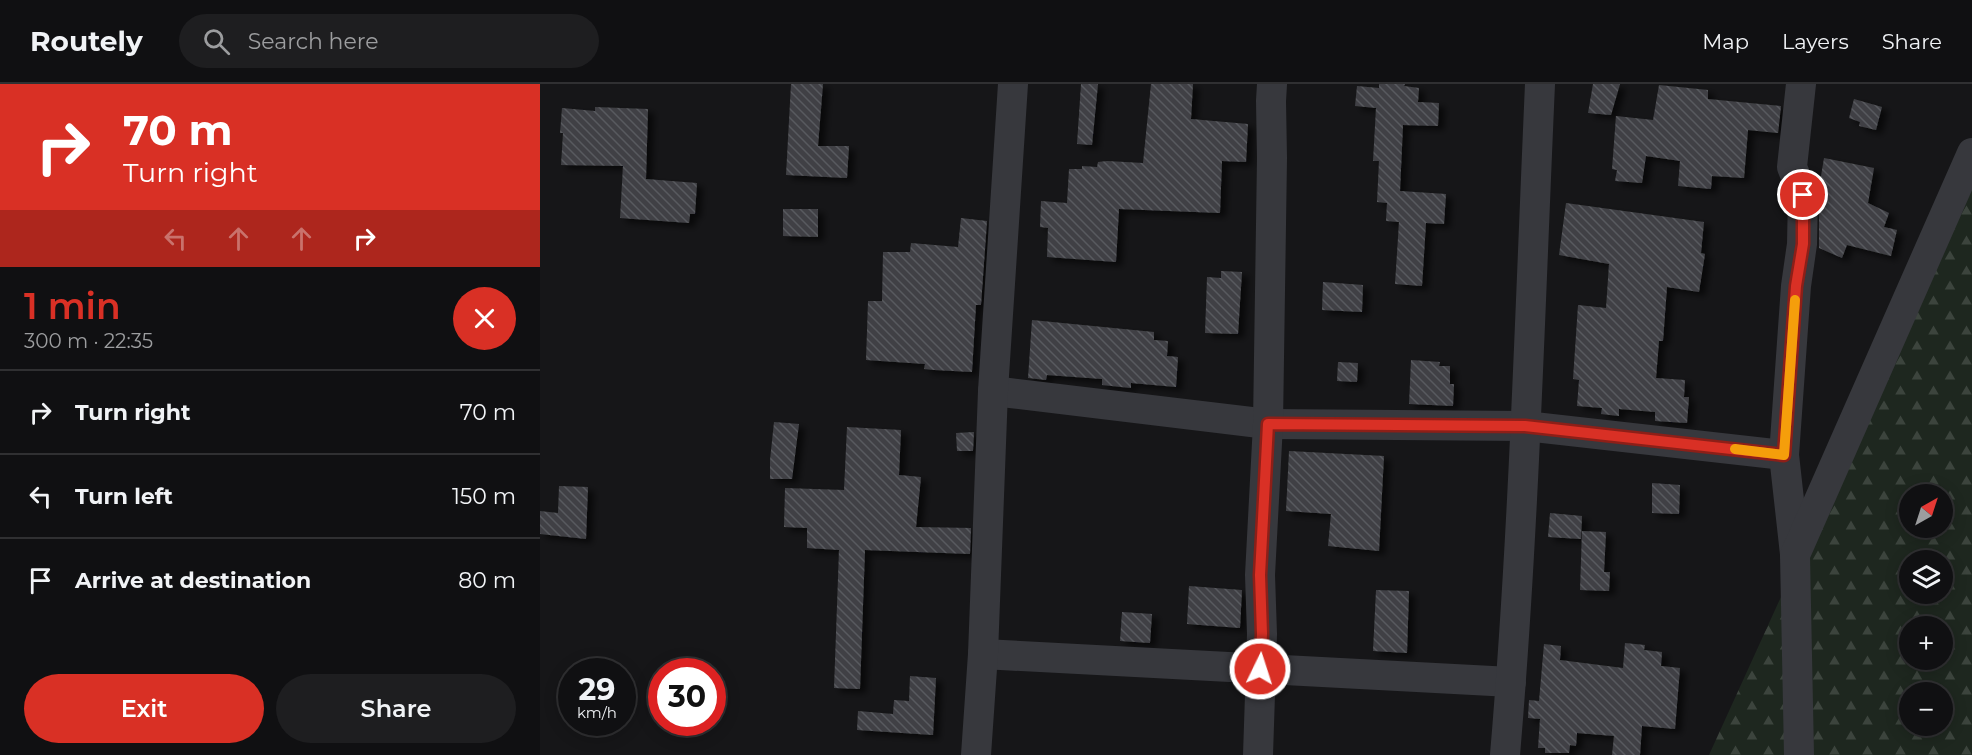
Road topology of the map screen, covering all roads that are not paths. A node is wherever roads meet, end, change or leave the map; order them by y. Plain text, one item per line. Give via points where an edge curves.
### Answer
1 (1013, 84) edge
2 (1272, 84) edge
3 (1540, 84) edge
4 (1801, 84) edge
5 (1972, 153) edge
6 (993, 391) junction
7 (1268, 424) junction
8 (1525, 426) junction
9 (1784, 455) junction
10 (1795, 555) junction
11 (983, 654) junction
12 (1260, 669) junction
13 (1511, 682) junction
14 (976, 755) edge
15 (1258, 755) edge
16 (1505, 755) edge
17 (1798, 755) edge

1 - 6 street
2 - 7 street
3 - 8 street
4 - 9 street via 1792,166 1803,195 1803,244 1796,286
5 - 10 street
6 - 7 street
6 - 11 street
7 - 8 street
7 - 12 street via 1260,575
8 - 9 street
8 - 13 street
9 - 10 street
10 - 17 street
11 - 12 street
11 - 14 street
12 - 13 street
12 - 15 street
13 - 16 street

